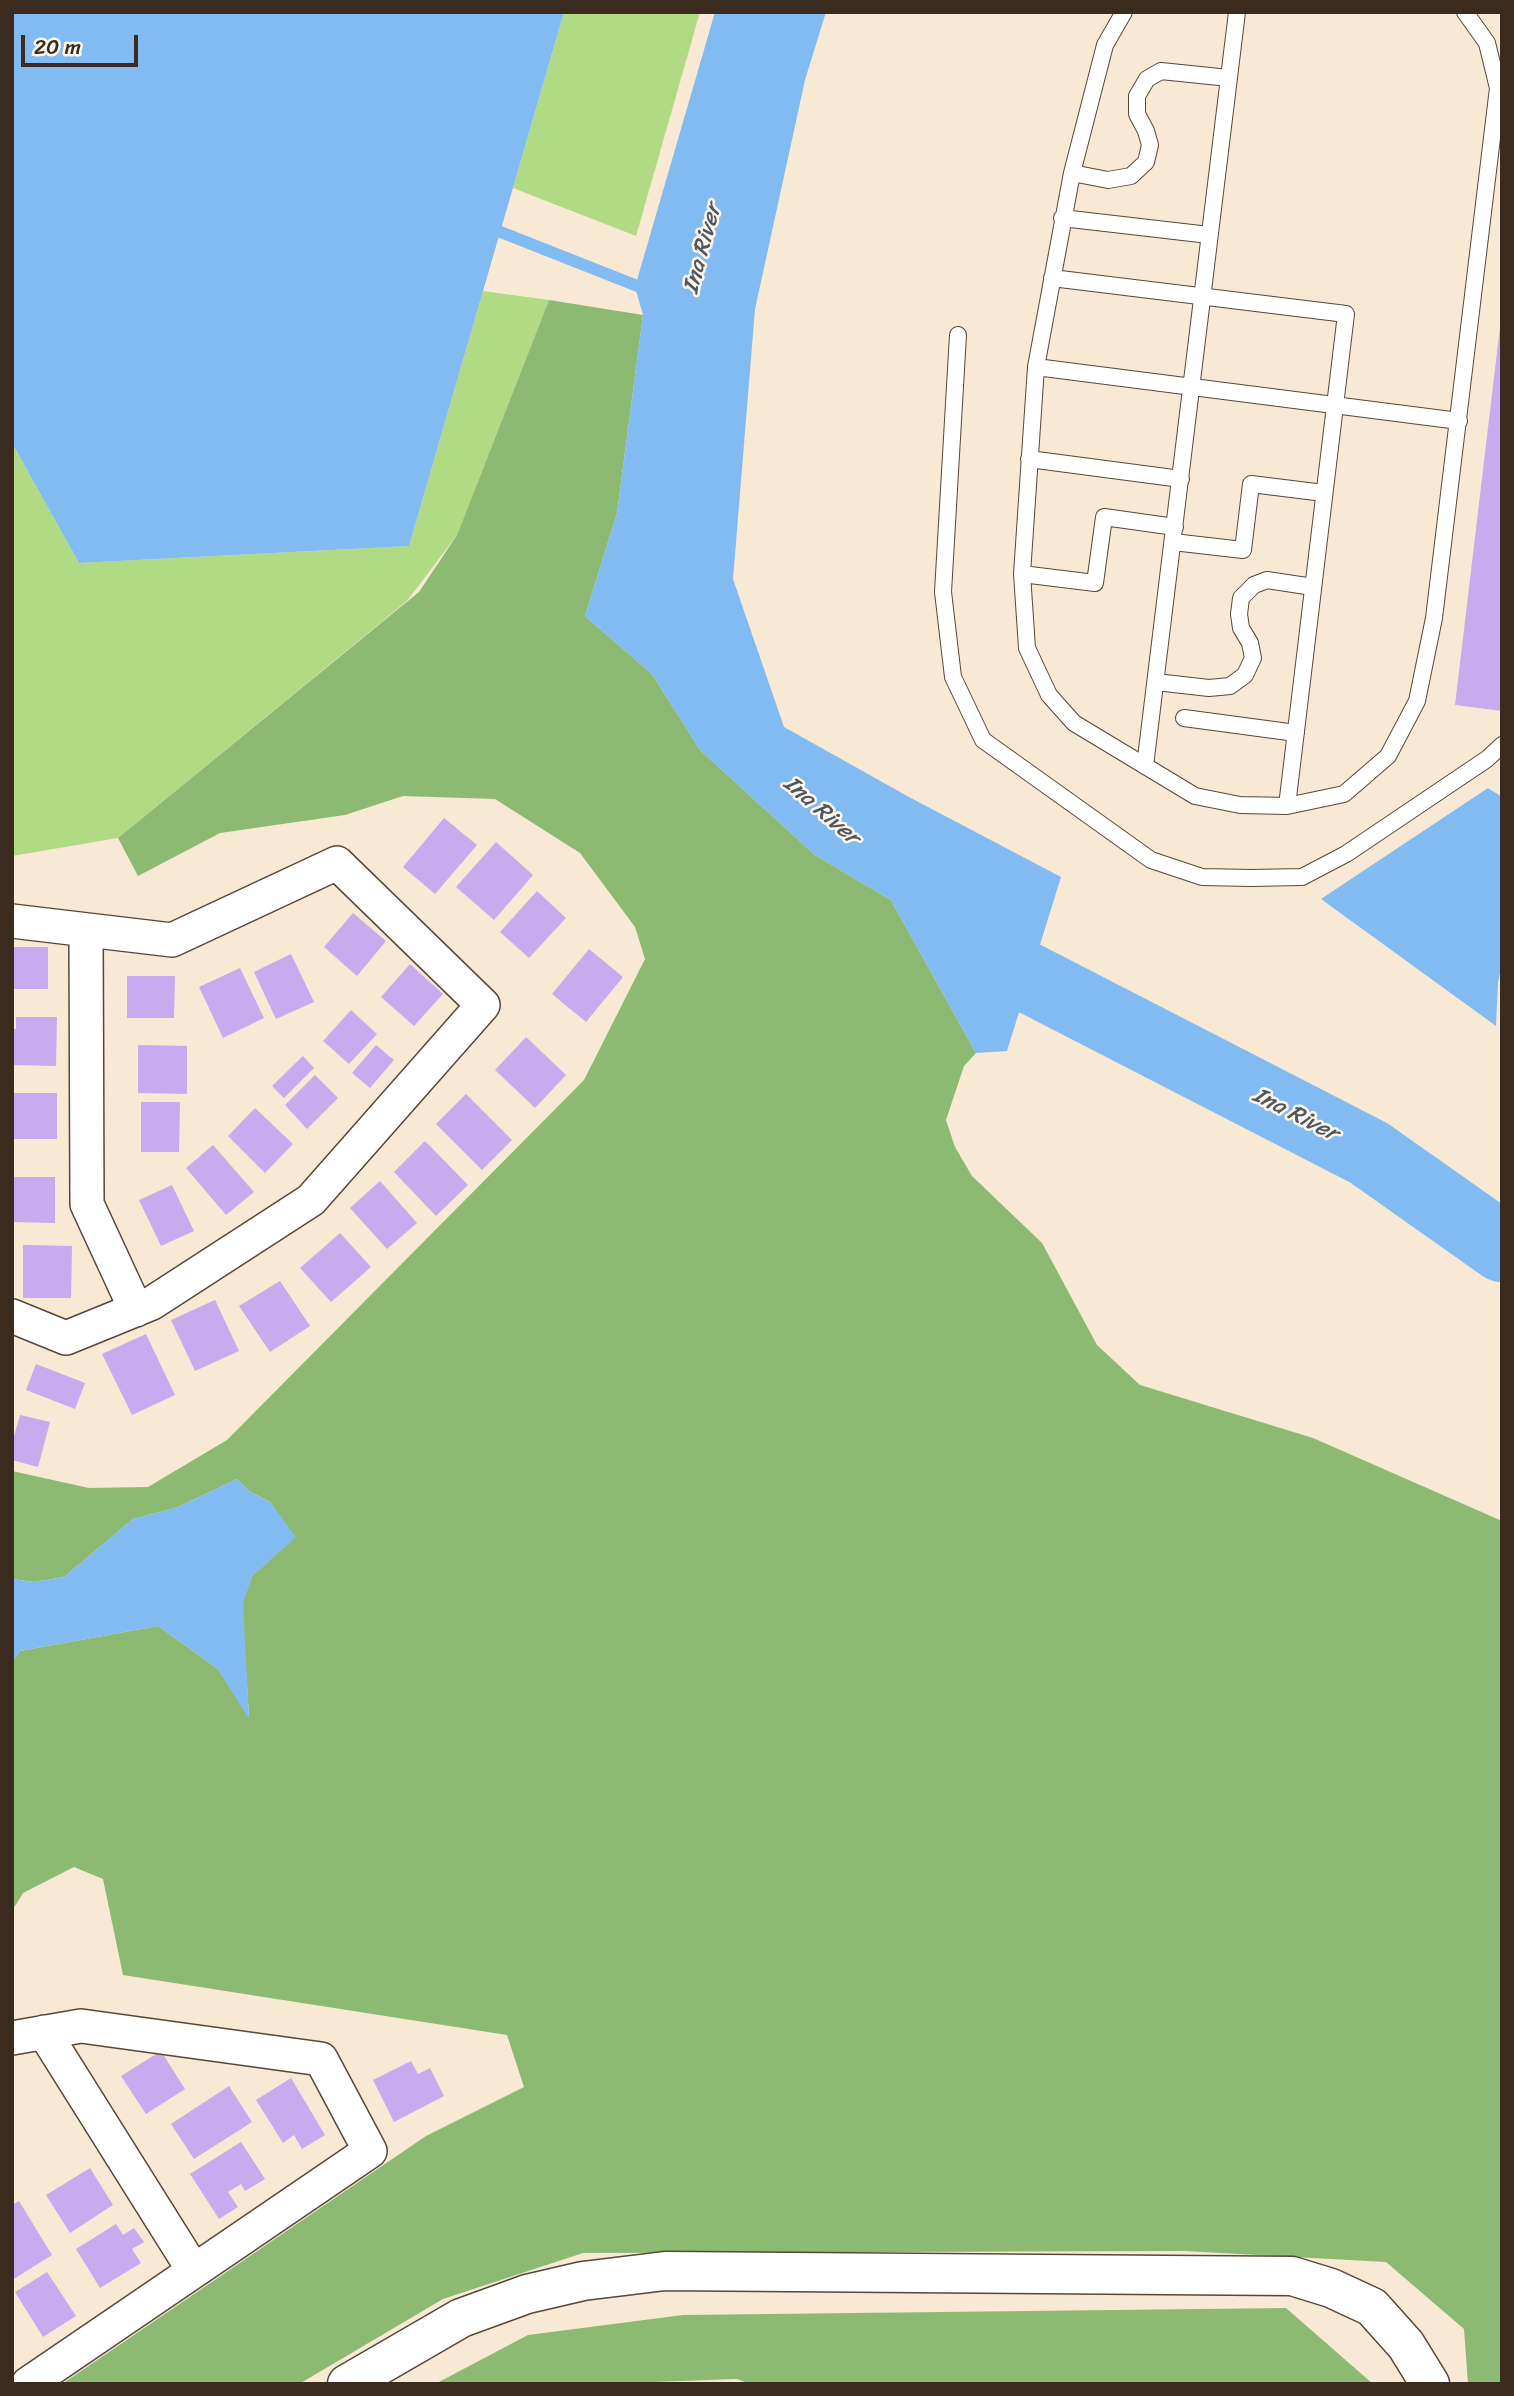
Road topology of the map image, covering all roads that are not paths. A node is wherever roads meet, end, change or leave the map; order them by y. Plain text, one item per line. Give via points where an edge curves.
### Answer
1 (1108, 12) edge
2 (1124, 12) edge
3 (1237, 12) edge
4 (1465, 12) edge
5 (1105, 45) junction
6 (1229, 78) junction
7 (1500, 83) edge
8 (1072, 173) junction
9 (1062, 218) junction
10 (1209, 235) junction
11 (1052, 278) junction
12 (1201, 296) junction
13 (958, 335) dead end
14 (1036, 368) junction
15 (1192, 388) junction
16 (1335, 406) junction
17 (1459, 421) junction
18 (1028, 459) junction
19 (1181, 479) junction
20 (1324, 493) junction
21 (1174, 534) junction
22 (1022, 574) junction
23 (1313, 587) junction
24 (1156, 682) junction
25 (1184, 718) dead end
26 (1296, 733) junction
27 (1502, 745) edge
28 (1145, 766) junction
29 (1287, 806) junction
30 (12, 921) edge
31 (86, 930) junction
32 (136, 1310) junction
33 (12, 1316) edge
34 (28, 2035) edge
35 (194, 2271) junction
36 (12, 2371) edge
37 (20, 2384) edge
38 (28, 2384) edge
39 (347, 2384) edge
40 (1430, 2384) edge

1 - 5 lane
2 - 5 lane
3 - 6 lane
4 - 7 lane via 1487,43
5 - 8 lane
6 - 8 lane via 1161,71 1147,79 1137,96 1136,114 1150,145 1146,162 1131,176 1108,180
6 - 10 lane
7 - 17 lane
8 - 9 lane
9 - 10 lane
9 - 11 lane
10 - 12 lane
11 - 12 lane
11 - 14 lane
12 - 15 lane
12 - 16 lane via 1346,313
13 - 27 lane via 943,592 953,677 984,740 1151,860 1202,877 1251,878 1302,877 1346,854
14 - 15 lane
14 - 18 lane
15 - 16 lane
15 - 19 lane
16 - 17 lane
16 - 20 lane
17 - 29 lane via 1434,618 1417,701 1388,756 1344,794
18 - 19 lane
18 - 22 lane
19 - 21 lane
20 - 21 lane via 1251,484 1243,550
20 - 23 lane
21 - 22 lane via 1104,517 1095,583
21 - 24 lane
22 - 28 lane via 1027,649 1049,695 1074,723
23 - 24 lane via 1266,580 1241,598 1241,628 1253,657 1245,675 1230,686
23 - 26 lane
24 - 28 lane
25 - 26 lane
26 - 29 lane
28 - 29 lane via 1195,796 1240,805
30 - 31 street
31 - 32 street via 87,1204
31 - 32 street via 172,940 337,863 484,1005 311,1200
32 - 33 street via 66,1338
34 - 35 street
34 - 35 street via 81,2026 321,2059 370,2151
35 - 38 street
36 - 37 street
39 - 40 street via 461,2318 527,2294 583,2281 679,2271 1292,2276 1372,2306 1406,2345

